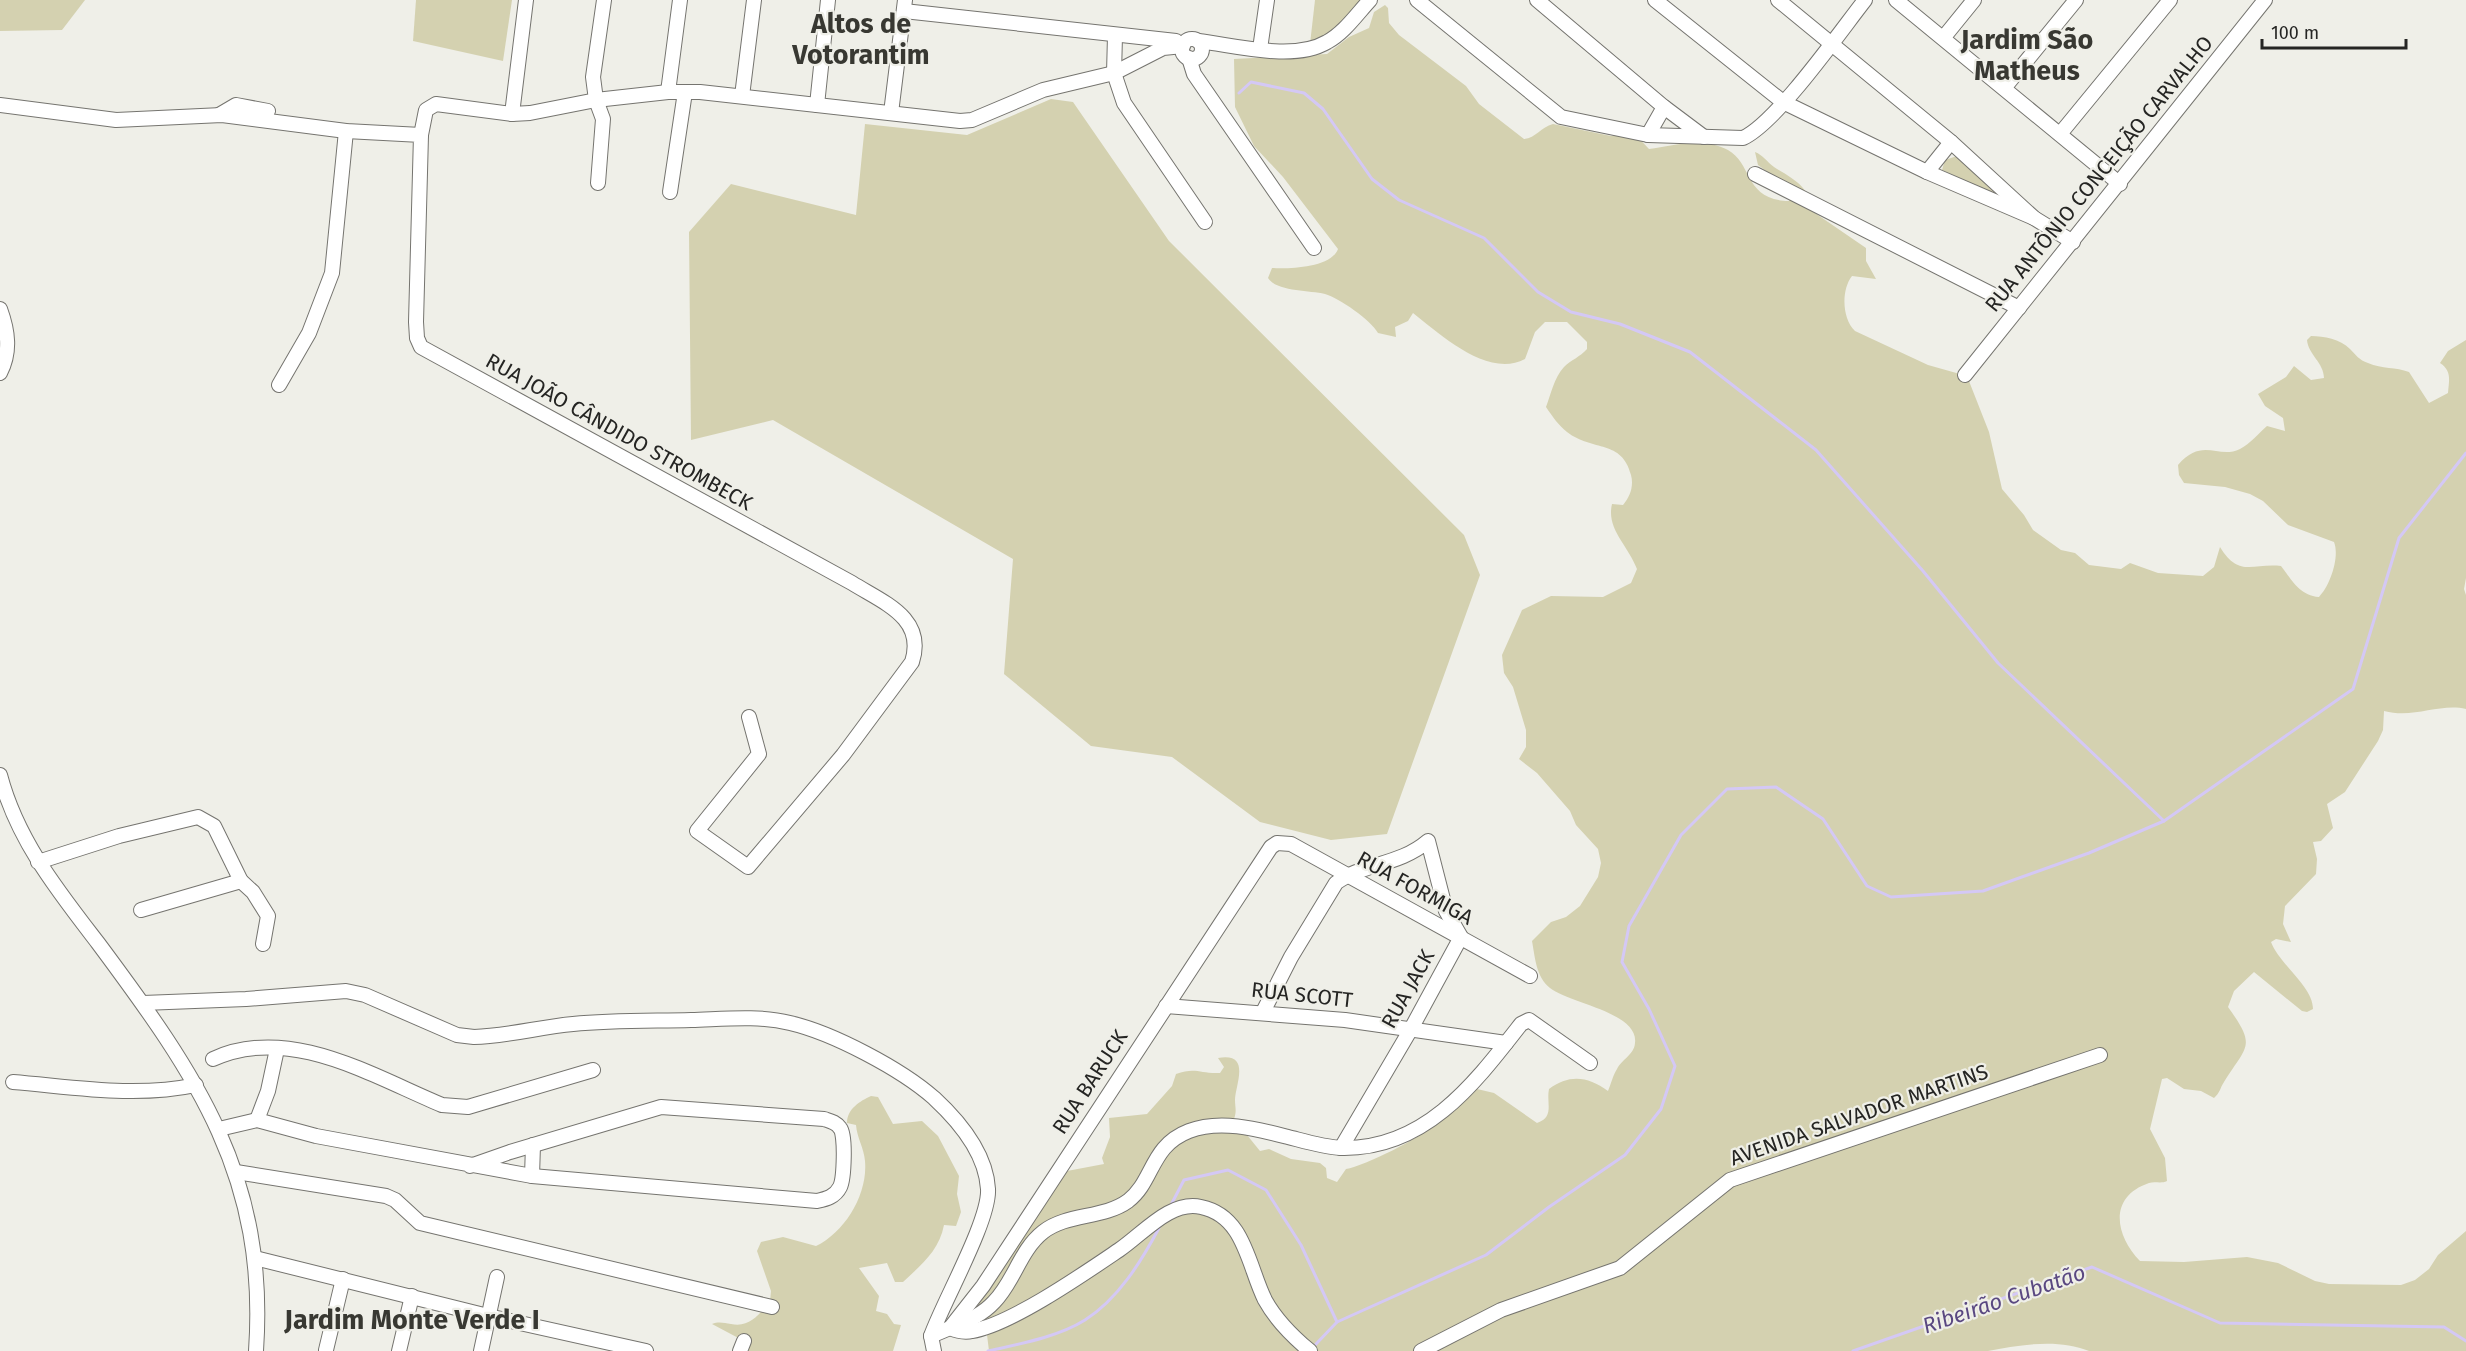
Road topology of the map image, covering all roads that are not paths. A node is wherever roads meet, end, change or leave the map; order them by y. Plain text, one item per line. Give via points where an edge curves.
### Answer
1 (526, 0) edge
2 (604, 0) edge
3 (680, 0) edge
4 (754, 0) edge
5 (828, 0) edge
6 (1267, 0) edge
7 (1370, 0) edge
8 (1417, 0) edge
9 (1537, 0) edge
10 (1655, 0) edge
11 (1778, 0) edge
12 (1865, 0) edge
13 (1896, 0) edge
14 (1974, 0) edge
15 (2076, 0) edge
16 (2170, 0) edge
17 (2265, 0) edge
18 (904, 6) edge
19 (1115, 36) junction
20 (1944, 37) junction
21 (1831, 44) junction
22 (1260, 50) junction
23 (1191, 51) junction
24 (1114, 73) junction
25 (2005, 87) junction
26 (668, 92) junction
27 (685, 92) junction
28 (742, 96) junction
29 (596, 100) junction
30 (1783, 102) junction
31 (0, 105) edge
32 (817, 105) junction
33 (1664, 107) junction
34 (891, 113) junction
35 (512, 114) junction
36 (346, 131) junction
37 (2060, 134) junction
38 (421, 135) junction
39 (1648, 135) junction
40 (1705, 138) junction
41 (1952, 142) junction
42 (1927, 172) junction
43 (1755, 174) dead end
44 (598, 183) dead end
45 (2120, 184) junction
46 (670, 192) dead end
47 (2034, 218) junction
48 (1205, 222) dead end
49 (2073, 242) junction
50 (1314, 248) dead end
51 (2019, 308) junction
52 (0, 309) edge
53 (0, 373) edge
54 (1965, 375) dead end
55 (279, 385) dead end
56 (750, 717) dead end
57 (0, 775) edge
58 (1277, 843) joint
59 (39, 862) junction
60 (1349, 876) junction
61 (241, 881) junction
62 (141, 910) dead end
63 (1461, 937) junction
64 (263, 944) dead end
65 (1530, 976) dead end
66 (142, 1003) junction
67 (1166, 1006) junction
68 (1263, 1012) junction
69 (1412, 1029) junction
70 (1506, 1043) junction
71 (278, 1049) junction
72 (2100, 1055) dead end
73 (213, 1059) dead end
74 (1590, 1063) dead end
75 (593, 1070) dead end
76 (13, 1082) dead end
77 (196, 1085) junction
78 (257, 1120) junction
79 (219, 1129) junction
80 (533, 1145) junction
81 (1341, 1148) junction
82 (470, 1166) junction
83 (236, 1172) junction
84 (531, 1176) junction
85 (255, 1258) junction
86 (497, 1277) dead end
87 (343, 1280) junction
88 (412, 1296) junction
89 (772, 1307) dead end
90 (488, 1316) junction
91 (950, 1328) junction
92 (931, 1336) junction
93 (326, 1350) edge
94 (256, 1351) edge
95 (399, 1351) edge
96 (481, 1351) edge
97 (646, 1351) edge
98 (934, 1351) edge
99 (1310, 1351) edge
100 (1421, 1351) edge

1 - 35 street
2 - 29 street via 594,77
3 - 26 street
4 - 28 street
5 - 32 street
6 - 22 street
7 - 22 street via 1325,44 1304,50
8 - 39 street via 1562,117
9 - 33 street
10 - 30 street
11 - 21 street
12 - 21 street
13 - 20 street
14 - 20 street
15 - 25 street
16 - 37 street
17 - 45 street, RUA ANTÔNIO CONCEIÇÃO CARVALHO
18 - 19 street
18 - 34 street
19 - 23 street
19 - 24 street
20 - 25 street
21 - 30 street
21 - 41 street
22 - 23 street via 1228,47
23 - 24 street via 1163,48
23 - 50 street via 1201,82
24 - 34 street via 1025,96 972,120
24 - 48 street via 1125,103
25 - 37 street
26 - 27 street
26 - 29 street
27 - 28 street
27 - 46 street
28 - 32 street
29 - 35 street
29 - 44 street via 603,119
30 - 40 street via 1743,138
30 - 42 street
31 - 36 street via 133,120 219,115
32 - 34 street
33 - 39 street
33 - 40 street
35 - 38 street via 430,105 423,116
36 - 38 street
36 - 55 street via 332,273 309,333
37 - 45 street
38 - 56 street, RUA JOÃO CÂNDIDO STROMBECK via 416,322 421,347 852,583 900,614 913,630 917,646 912,662 843,755 748,867 697,831 759,754
39 - 40 street
41 - 42 street
41 - 47 street
42 - 47 street
43 - 51 street
45 - 49 street, RUA ANTÔNIO CONCEIÇÃO CARVALHO
47 - 49 street
49 - 51 street, RUA ANTÔNIO CONCEIÇÃO CARVALHO
51 - 54 street, RUA ANTÔNIO CONCEIÇÃO CARVALHO
52 - 53 street via 8,347
57 - 59 street via 18,825
58 - 60 street, RUA FORMIGA via 1291,844
58 - 67 street, RUA BARUCK
59 - 61 street via 119,836 198,817 214,826
59 - 66 street
60 - 63 street, RUA FORMIGA
60 - 63 street, RUA JACK via 1406,857 1428,841 1446,911
60 - 68 street via 1336,883 1329,893
61 - 62 street
61 - 64 street via 268,916
63 - 65 street, RUA FORMIGA
63 - 69 street, RUA JACK
66 - 77 street
66 - 92 street via 346,991 365,995 458,1035 474,1037 594,1022 747,1019 789,1022 818,1031 903,1074 925,1091 945,1108 985,1166 988,1192 982,1220
67 - 68 street, RUA SCOTT
67 - 91 street, RUA BARUCK via 983,1286
68 - 69 street, RUA SCOTT
69 - 70 street, RUA SCOTT
69 - 81 street, RUA JACK
70 - 74 street via 1521,1024 1533,1021
70 - 81 street via 1474,1082 1431,1122 1391,1140
71 - 73 street via 236,1050
71 - 75 street via 316,1052 454,1108
71 - 78 street
72 - 100 street, AVENIDA SALVADOR MARTINS via 1730,1180 1620,1268 1501,1310
76 - 77 street via 136,1092
77 - 79 street
78 - 79 street
78 - 82 street via 316,1136
79 - 83 street
80 - 82 street
80 - 84 street
80 - 84 street via 648,1110 675,1106 824,1119 835,1122 844,1138 841,1186 835,1194 817,1201
81 - 91 street via 1232,1126 1189,1131 1163,1148 1129,1200 1043,1232 1025,1252 996,1301
82 - 84 street
83 - 85 street
83 - 89 street via 386,1196 420,1223
85 - 87 street
85 - 94 street
86 - 90 street
87 - 88 street
87 - 93 street
88 - 90 street
88 - 95 street
90 - 96 street
90 - 97 street
91 - 92 street, RUA BARUCK
91 - 99 street via 971,1332 1016,1314 1119,1250 1176,1208 1201,1206 1218,1212 1231,1224 1279,1322
92 - 98 street

